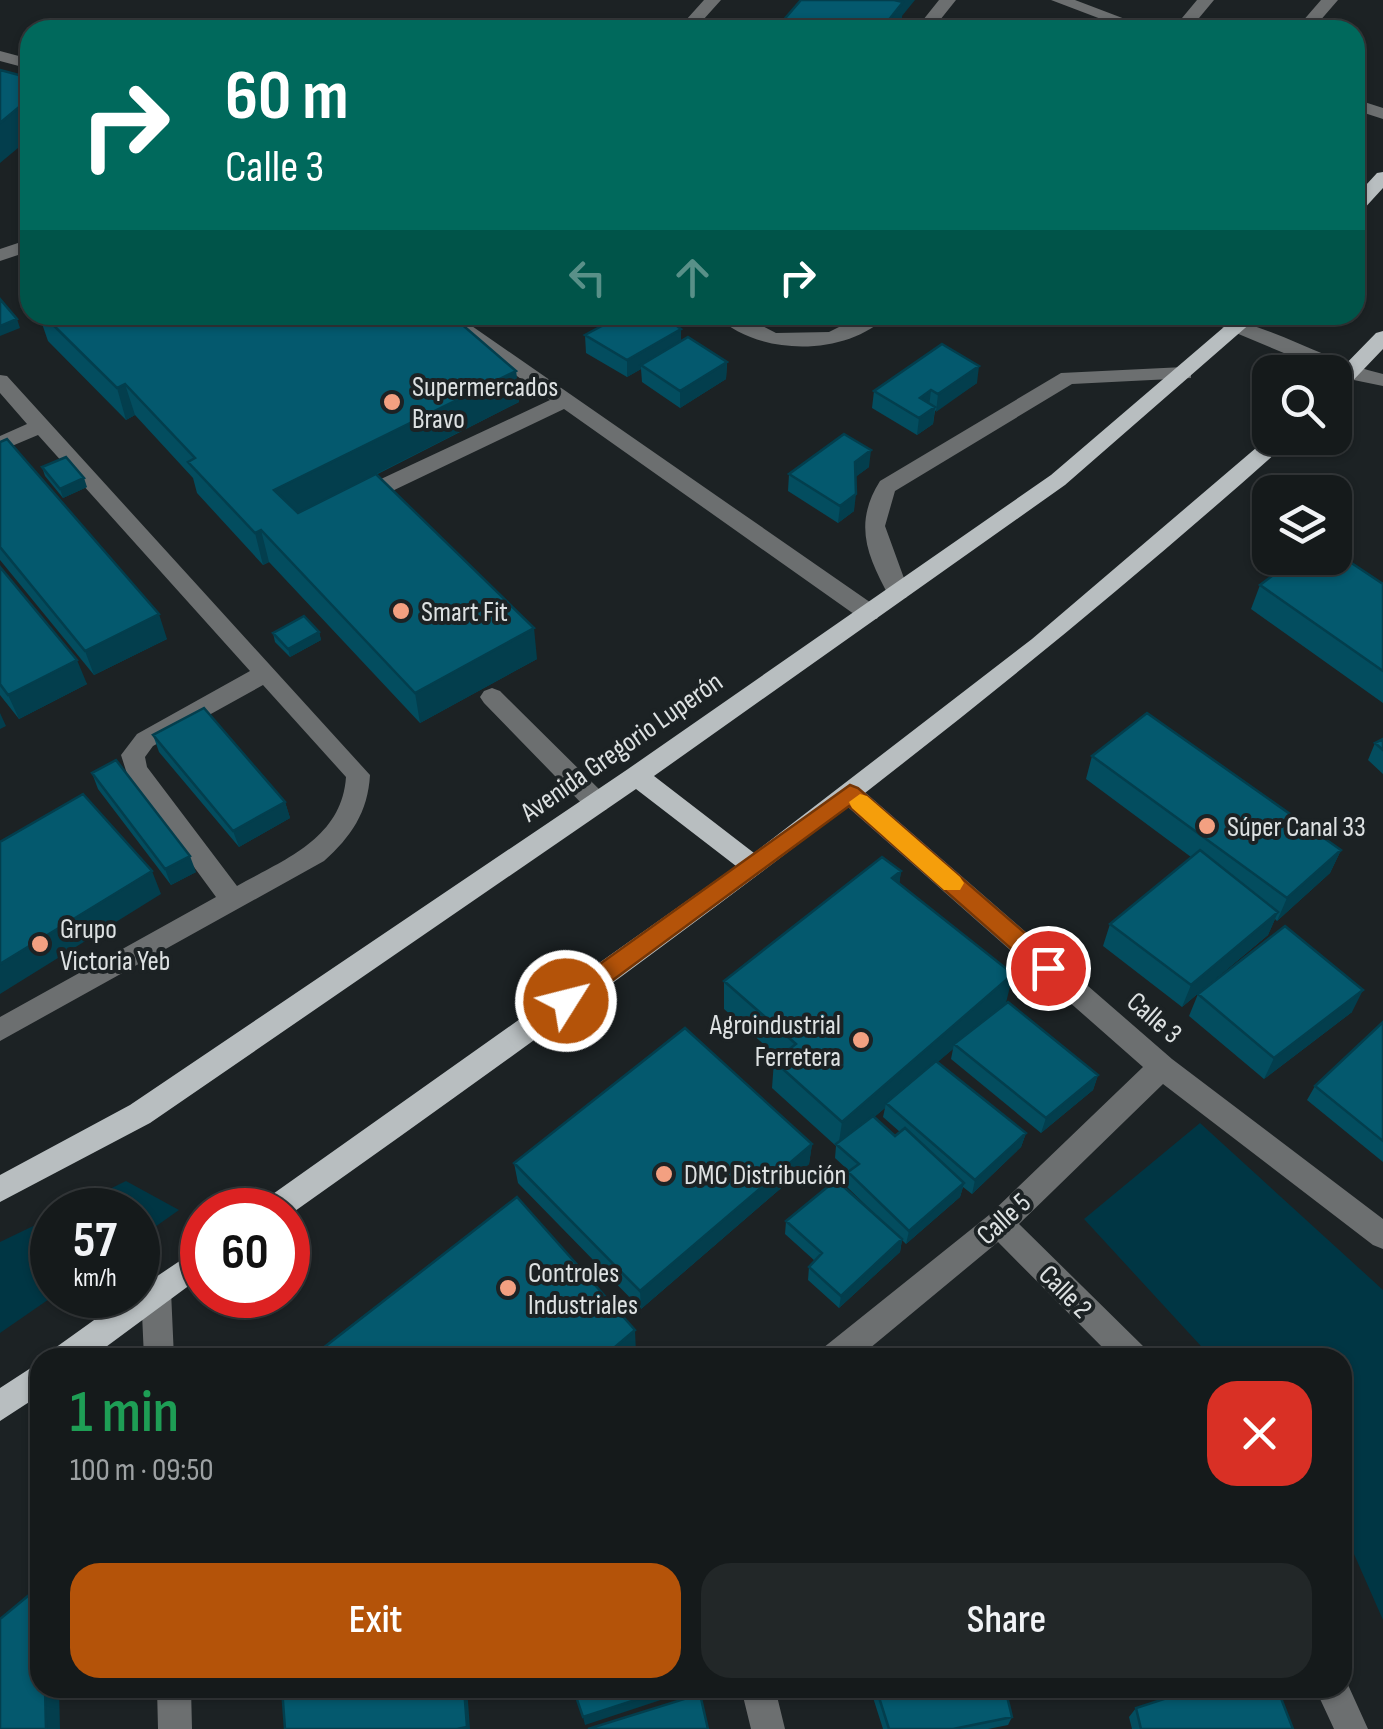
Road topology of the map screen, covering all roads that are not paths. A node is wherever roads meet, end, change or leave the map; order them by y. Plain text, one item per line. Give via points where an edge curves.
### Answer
1 (714, 0) edge
2 (948, 0) edge
3 (1059, 0) edge
4 (1206, 0) edge
5 (1330, 0) edge
6 (1084, 4) edge
7 (695, 20) edge
8 (931, 20) edge
9 (1122, 20) edge
10 (1189, 20) edge
11 (1313, 20) edge
12 (1383, 177) edge
13 (1365, 197) edge
14 (458, 325) edge
15 (747, 325) edge
16 (858, 325) edge
17 (1241, 325) edge
18 (1247, 325) edge
19 (1383, 337) edge
20 (1299, 355) edge
21 (1352, 370) edge
22 (1184, 373) junction
23 (0, 380) edge
24 (1352, 380) edge
25 (1383, 380) edge
26 (567, 400) junction
27 (40, 426) junction
28 (0, 444) edge
29 (1261, 455) edge
30 (344, 505) edge
31 (898, 592) junction
32 (869, 614) junction
33 (266, 673) junction
34 (492, 696) dead end
35 (636, 776) junction
36 (850, 794) junction
37 (597, 803) junction
38 (752, 865) junction
39 (233, 900) junction
40 (0, 1030) edge
41 (1162, 1066) junction
42 (304, 1188) edge
43 (0, 1189) edge
44 (999, 1224) junction
45 (1383, 1236) edge
46 (121, 1318) edge
47 (157, 1318) edge
48 (80, 1348) edge
49 (159, 1348) edge
50 (846, 1348) edge
51 (1124, 1348) edge
52 (30, 1384) edge
53 (0, 1406) edge
54 (174, 1698) edge
55 (760, 1698) edge
56 (1337, 1698) edge
57 (176, 1729) edge
58 (768, 1729) edge
59 (1351, 1729) edge

1 - 7 street
2 - 8 street
3 - 6 street
4 - 10 street
5 - 11 street
6 - 9 street
12 - 13 main road
14 - 26 street
15 - 16 street via 773,339 833,338
17 - 22 main road, Avenida Gregorio Luperón
18 - 20 street
19 - 21 main road
22 - 31 main road, Avenida Gregorio Luperón via 1058,480
22 - 31 street via 1068,378 887,486 875,502 872,523
23 - 27 street
24 - 25 street
26 - 30 street
26 - 32 street
27 - 28 street
27 - 33 street
29 - 36 main road
31 - 32 main road, Avenida Gregorio Luperón
32 - 35 main road, Avenida Gregorio Luperón
33 - 39 street via 358,775 358,796 336,837
33 - 39 street via 145,740 133,755 136,770
34 - 37 street
35 - 37 main road, Avenida Gregorio Luperón
35 - 38 main road
36 - 38 main road
36 - 41 street, Calle 3
37 - 43 main road, Avenida Gregorio Luperón via 140,1114
38 - 42 main road
39 - 40 street
41 - 44 street, Calle 5
41 - 45 street, Calle 3
44 - 50 street, Calle 5
44 - 51 street, Calle 2
46 - 48 main road
47 - 49 street
52 - 53 main road
54 - 57 street
55 - 58 street
56 - 59 street

